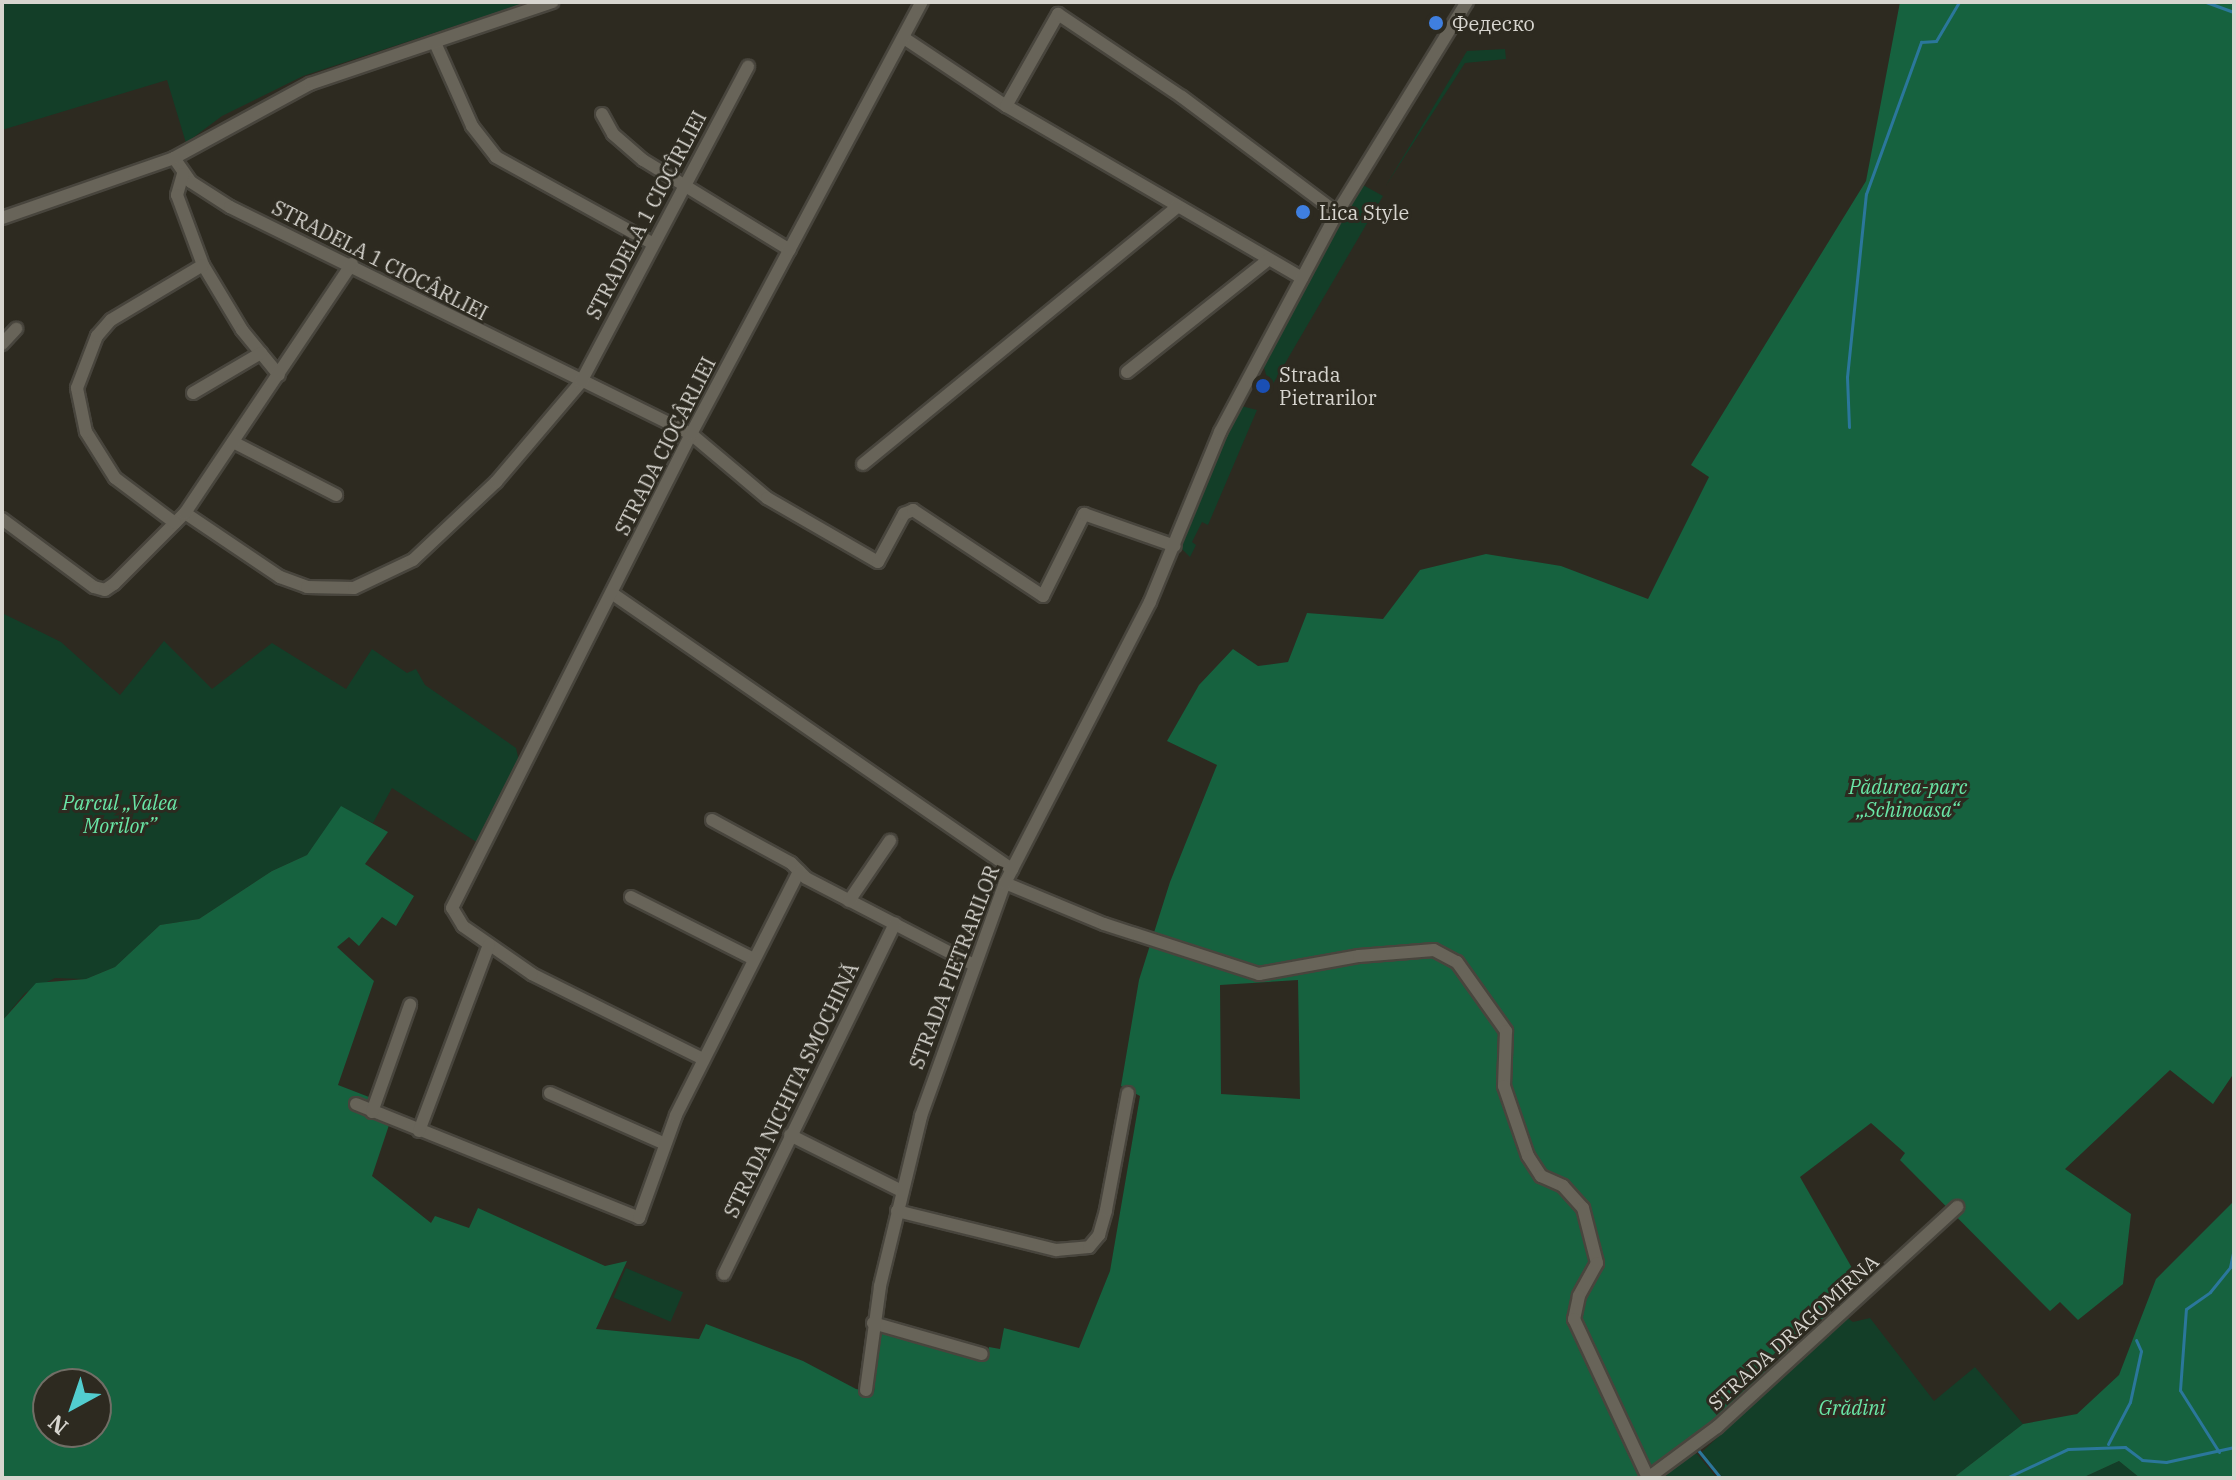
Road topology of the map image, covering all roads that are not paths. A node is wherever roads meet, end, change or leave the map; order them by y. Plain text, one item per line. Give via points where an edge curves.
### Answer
1 (552, 2) edge
2 (922, 2) edge
3 (1467, 2) edge
4 (904, 38) junction
5 (436, 45) junction
6 (748, 66) dead end
7 (1006, 106) junction
8 (602, 114) dead end
9 (174, 158) junction
10 (183, 174) junction
11 (683, 186) junction
12 (1177, 207) junction
13 (1337, 213) junction
14 (2, 218) edge
15 (652, 243) junction
16 (790, 250) junction
17 (1269, 259) junction
18 (352, 264) junction
19 (203, 265) junction
20 (1302, 278) junction
21 (16, 329) dead end
22 (2, 344) edge
23 (261, 353) junction
24 (1127, 372) dead end
25 (279, 375) junction
26 (581, 382) junction
27 (193, 393) dead end
28 (691, 434) junction
29 (233, 442) junction
30 (863, 464) dead end
31 (336, 495) dead end
32 (185, 513) junction
33 (2, 519) edge
34 (175, 523) junction
35 (1175, 546) junction
36 (613, 594) junction
37 (712, 820) dead end
38 (890, 841) dead end
39 (1012, 869) junction
40 (799, 871) junction
41 (1005, 883) junction
42 (631, 897) dead end
43 (849, 901) junction
44 (895, 924) junction
45 (489, 945) junction
46 (752, 958) junction
47 (974, 965) junction
48 (410, 1005) dead end
49 (703, 1059) junction
50 (550, 1093) dead end
51 (1128, 1093) dead end
52 (356, 1104) dead end
53 (372, 1112) junction
54 (419, 1131) junction
55 (790, 1135) junction
56 (665, 1144) junction
57 (900, 1190) junction
58 (1957, 1207) dead end
59 (897, 1211) junction
60 (724, 1274) dead end
61 (873, 1323) junction
62 (982, 1354) dead end
63 (866, 1390) dead end
64 (1648, 1478) edge

1 - 5 street
2 - 4 street, STRADA CIOCÂRLIEI
3 - 13 street, STRADA PIETRARILOR
4 - 7 street
4 - 16 street, STRADA CIOCÂRLIEI
5 - 9 street via 310,84
5 - 15 street via 472,126 496,157
6 - 11 street, STRADELA 1 CIOCÎRLIEI
7 - 12 street
7 - 13 street via 1058,14 1182,97
8 - 11 street via 627,147
9 - 10 street, STRADELA 1 CIOCÂRLIEI
9 - 14 street
10 - 18 street, STRADELA 1 CIOCÂRLIEI via 230,207
10 - 19 street via 177,195
11 - 15 street, STRADELA 1 CIOCÎRLIEI
11 - 16 street
12 - 17 street
12 - 30 street
13 - 20 street, STRADA PIETRARILOR
15 - 26 street, STRADELA 1 CIOCÎRLIEI
16 - 28 street, STRADA CIOCÂRLIEI
17 - 20 street
17 - 24 street
18 - 25 street
18 - 26 street, STRADELA 1 CIOCÂRLIEI
19 - 23 street
19 - 34 street via 111,320 97,336 77,388 86,432 115,478
20 - 35 street, STRADA PIETRARILOR via 1220,432
21 - 22 street
23 - 25 street
23 - 27 street
25 - 29 street
26 - 28 street, STRADELA 1 CIOCÂRLIEI
26 - 32 street via 459,521 413,560 354,588 332,590 280,577
28 - 35 street, STRADELA 1 CIOCÂRLIEI via 767,498 878,562 904,514 913,510 1043,596 1084,514
28 - 36 street, STRADA CIOCÂRLIEI
29 - 31 street
29 - 32 street
32 - 34 street
33 - 34 street via 105,590
35 - 39 street, STRADA PIETRARILOR
36 - 39 street
36 - 45 street, STRADA CIOCÂRLIEI via 487,834 452,913
37 - 40 street
38 - 43 street
39 - 41 street, STRADA PIETRARILOR
40 - 43 street
40 - 46 street
41 - 47 street, STRADA PIETRARILOR
41 - 64 street via 1106,925 1259,974 1359,956 1434,950 1457,962 1506,1031 1504,1086 1528,1156 1541,1176 1563,1186 1583,1208 1597,1263 1579,1296 1574,1319
42 - 46 street
43 - 44 street
44 - 47 street
44 - 55 street, STRADA NICHITA SMOCHINĂ
45 - 49 street via 532,974
45 - 54 street
46 - 49 street
47 - 57 street, STRADA PIETRARILOR via 937,1064
48 - 53 street
49 - 56 street
50 - 56 street
51 - 59 street via 1106,1210 1099,1235 1089,1247 1056,1250
52 - 53 street
53 - 54 street
54 - 56 street via 639,1218
55 - 57 street
55 - 60 street, STRADA NICHITA SMOCHINĂ
57 - 59 street, STRADA PIETRARILOR
58 - 64 street, STRADA DRAGOMIRNA via 1717,1427
59 - 61 street, STRADA PIETRARILOR
61 - 62 street
61 - 63 street, STRADA PIETRARILOR

